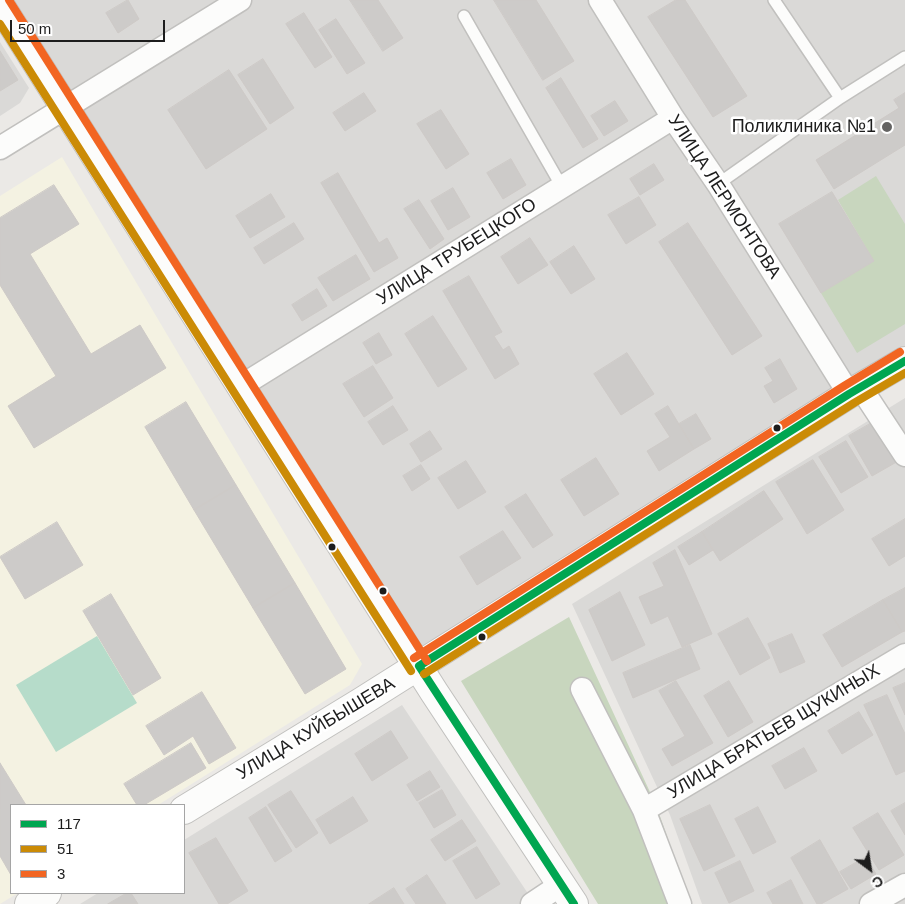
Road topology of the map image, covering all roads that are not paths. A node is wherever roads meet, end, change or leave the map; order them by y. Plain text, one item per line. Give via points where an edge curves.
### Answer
1 (240, 0) edge
2 (600, 0) edge
3 (774, 0) edge
4 (0, 5) edge
5 (464, 16) dead end
6 (905, 57) edge
7 (840, 98) junction
8 (64, 108) junction
9 (673, 118) junction
10 (0, 148) edge
11 (718, 184) junction
12 (562, 187) junction
13 (905, 361) edge
14 (241, 386) junction
15 (855, 391) junction
16 (905, 455) edge
17 (905, 655) edge
18 (419, 666) junction
19 (582, 688) dead end
20 (185, 809) edge
21 (644, 810) junction
22 (905, 884) edge
23 (45, 894) edge
24 (568, 894) edge
25 (29, 904) edge
26 (532, 904) edge
27 (680, 904) edge
28 (871, 904) edge

1 - 8 street
2 - 9 street, УЛИЦА ЛЕРМОНТОВА
3 - 7 lane
4 - 8 street
5 - 12 lane
6 - 7 lane
7 - 11 lane
8 - 10 street
8 - 14 street
9 - 11 street, УЛИЦА ЛЕРМОНТОВА
9 - 12 street, УЛИЦА ТРУБЕЦКОГО
11 - 15 street, УЛИЦА ЛЕРМОНТОВА
12 - 14 street, УЛИЦА ТРУБЕЦКОГО
13 - 15 street, УЛИЦА КУЙБЫШЕВА
14 - 18 street
15 - 16 street, УЛИЦА ЛЕРМОНТОВА
15 - 18 street, УЛИЦА КУЙБЫШЕВА
17 - 21 street, УЛИЦА БРАТЬЕВ ЩУКИНЫХ
18 - 20 street, УЛИЦА КУЙБЫШЕВА
18 - 24 street
19 - 21 street
21 - 27 street
22 - 28 street
23 - 25 street
24 - 26 street

